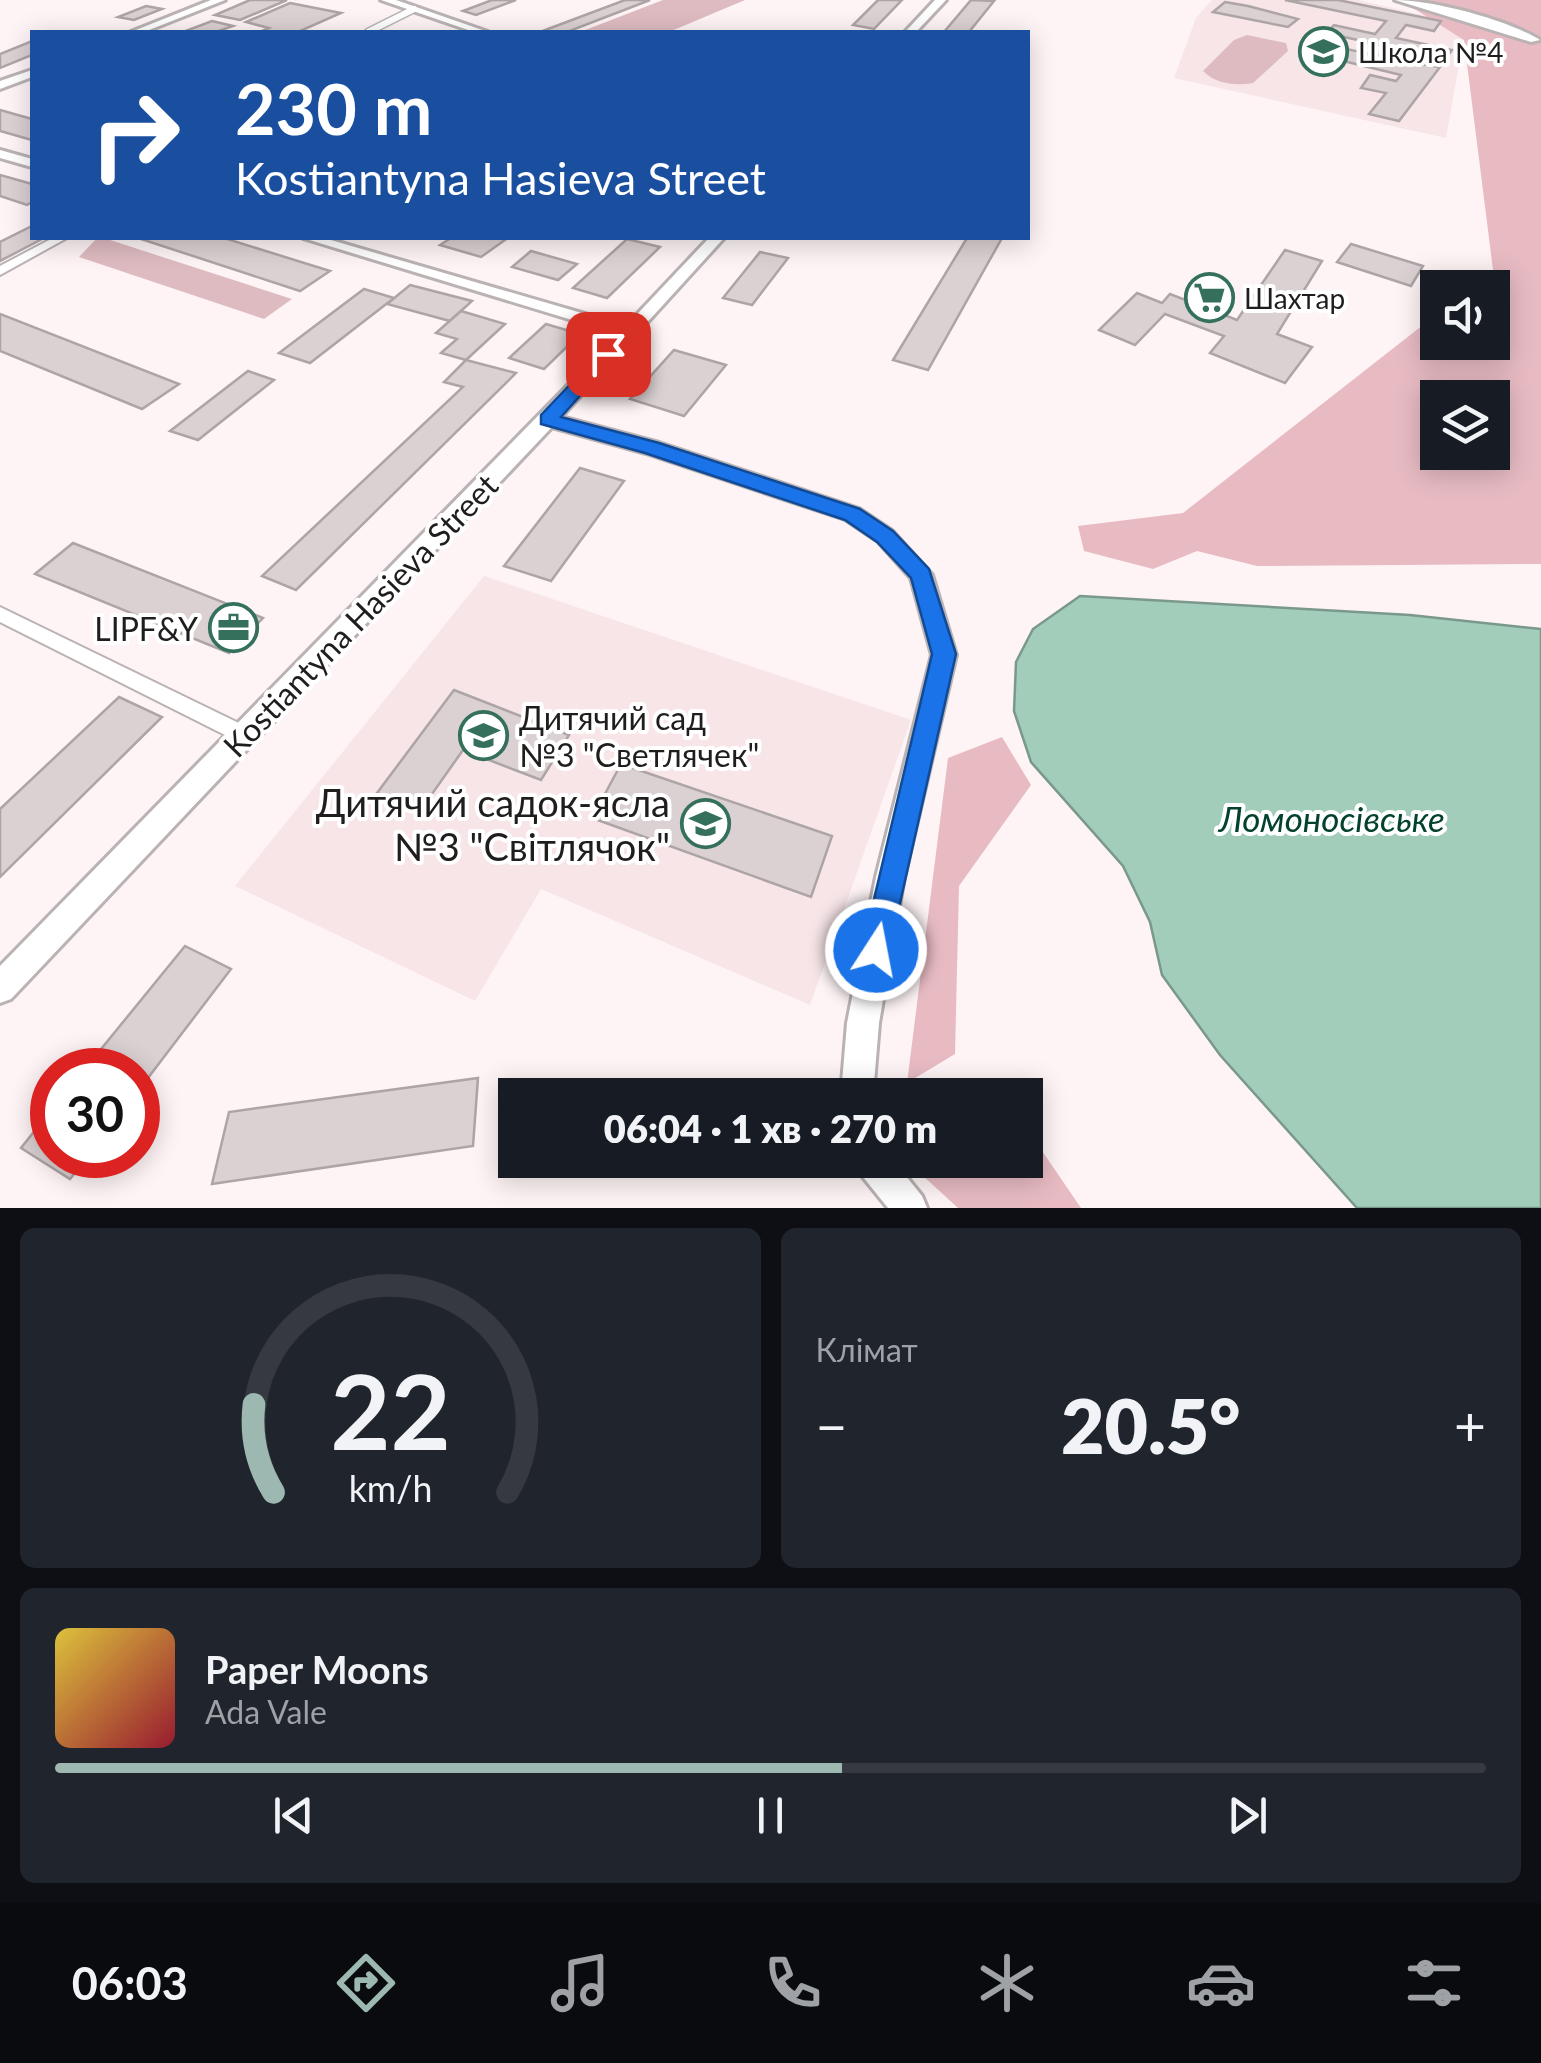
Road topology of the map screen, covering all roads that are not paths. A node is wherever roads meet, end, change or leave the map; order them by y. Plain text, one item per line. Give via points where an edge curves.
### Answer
1 (220, 0) edge
2 (386, 0) edge
3 (940, 0) edge
4 (1400, 0) edge
5 (414, 10) junction
6 (141, 30) edge
7 (372, 30) edge
8 (477, 30) edge
9 (912, 30) edge
10 (1535, 40) dead end
11 (30, 74) edge
12 (0, 85) edge
13 (0, 154) edge
14 (30, 162) edge
15 (57, 240) edge
16 (317, 240) edge
17 (715, 240) edge
18 (0, 271) edge
19 (629, 332) junction
20 (548, 420) junction
21 (0, 614) edge
22 (244, 735) junction
23 (0, 988) edge
24 (858, 1078) edge
25 (885, 1178) edge
26 (910, 1208) edge

1 - 6 street
2 - 5 street
3 - 9 street
4 - 10 street
5 - 7 lane
5 - 8 street
11 - 12 street
13 - 14 street
15 - 18 street
16 - 19 street
17 - 19 street, Kostiantyna Hasieva Street
19 - 20 street, Kostiantyna Hasieva Street
20 - 22 street, Kostiantyna Hasieva Street
20 - 24 street via 852,514 885,536 921,575 944,654 890,877
21 - 22 street
22 - 23 street, Kostiantyna Hasieva Street
25 - 26 street

